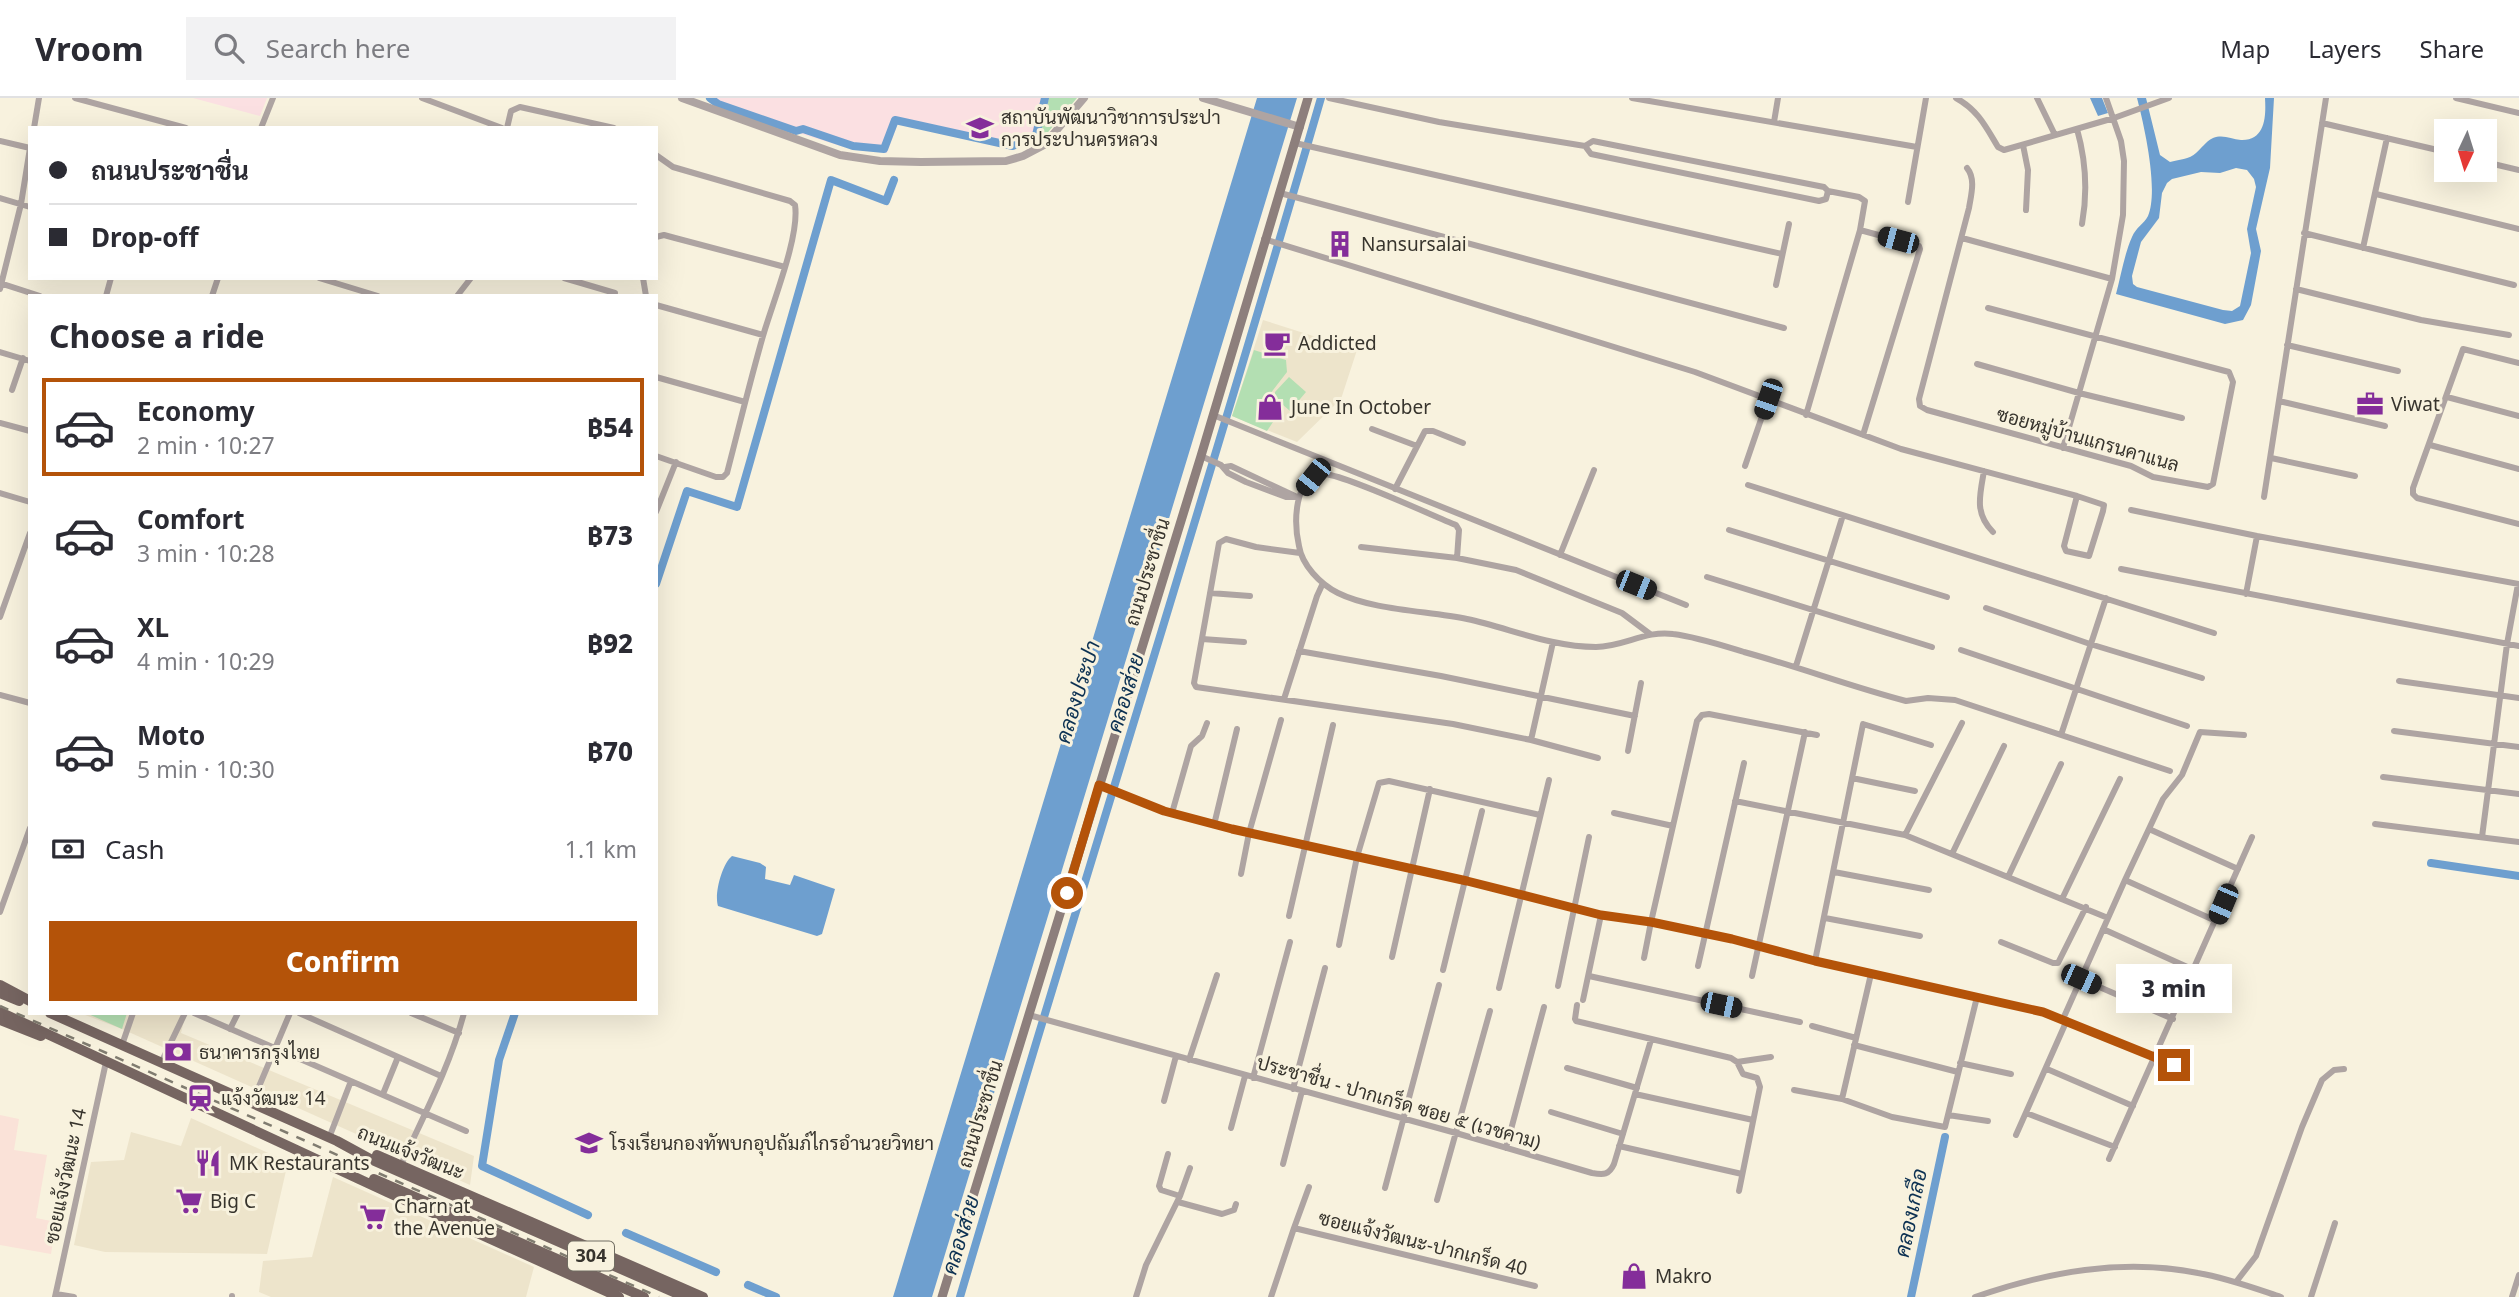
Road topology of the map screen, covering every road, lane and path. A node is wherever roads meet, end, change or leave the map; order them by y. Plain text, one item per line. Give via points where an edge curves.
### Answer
1 (39, 98) edge
2 (75, 98) edge
3 (273, 98) edge
4 (422, 98) edge
5 (682, 98) edge
6 (1084, 98) edge
7 (1203, 98) edge
8 (1308, 98) edge
9 (1330, 98) edge
10 (1632, 98) edge
11 (1778, 98) edge
12 (1926, 98) edge
13 (1956, 98) edge
14 (2037, 98) edge
15 (2106, 98) edge
16 (2169, 98) edge
17 (2326, 98) edge
18 (2456, 98) edge
19 (2519, 113) edge
20 (2113, 118) junction
21 (1774, 122) junction
22 (2322, 123) junction
23 (34, 126) edge
24 (179, 126) edge
25 (262, 126) edge
26 (499, 126) edge
27 (506, 126) edge
28 (605, 126) edge
29 (1295, 126) junction
30 (2077, 129) junction
31 (2056, 135) junction
32 (2387, 138) junction
33 (0, 141) edge
34 (1299, 144) junction
35 (2023, 145) junction
36 (1585, 146) junction
37 (1917, 147) junction
38 (28, 148) edge
39 (2434, 149) edge
40 (1639, 150) junction
41 (658, 156) edge
42 (28, 160) edge
43 (1636, 163) junction
44 (2497, 165) edge
45 (1967, 168) dead end
46 (1732, 169) junction
47 (2519, 170) edge
48 (1730, 181) junction
49 (1829, 191) junction
50 (1284, 194) junction
51 (2376, 194) junction
52 (0, 198) edge
53 (1908, 202) dead end
54 (21, 204) junction
55 (28, 206) edge
56 (2026, 210) dead end
57 (1789, 224) dead end
58 (2082, 224) dead end
59 (2519, 229) edge
60 (1860, 230) junction
61 (2304, 233) junction
62 (658, 236) edge
63 (1962, 238) junction
64 (1268, 240) junction
65 (2363, 248) junction
66 (1782, 254) junction
67 (785, 267) junction
68 (2112, 279) junction
69 (326, 280) edge
70 (469, 280) edge
71 (571, 280) edge
72 (1, 285) edge
73 (1776, 285) dead end
74 (2514, 285) dead end
75 (2296, 289) junction
76 (615, 293) dead end
77 (33, 294) edge
78 (371, 294) edge
79 (459, 294) edge
80 (658, 306) edge
81 (1988, 308) dead end
82 (1784, 328) dead end
83 (763, 335) junction
84 (2509, 335) dead end
85 (2095, 337) junction
86 (2287, 345) junction
87 (0, 352) edge
88 (26, 360) edge
89 (2519, 363) edge
90 (1977, 364) dead end
91 (2399, 371) dead end
92 (658, 378) edge
93 (12, 390) dead end
94 (2079, 393) junction
95 (2447, 397) junction
96 (1768, 399) junction
97 (2279, 401) junction
98 (745, 402) junction
99 (1806, 415) junction
100 (1216, 416) junction
101 (2519, 416) edge
102 (2182, 418) dead end
103 (0, 423) edge
104 (2385, 426) dead end
105 (1372, 429) dead end
106 (28, 430) edge
107 (1863, 435) junction
108 (1463, 443) dead end
109 (2430, 445) junction
110 (1416, 446) junction
111 (2063, 448) junction
112 (658, 457) edge
113 (1205, 458) junction
114 (2271, 458) junction
115 (676, 463) junction
116 (1745, 466) dead end
117 (2519, 469) edge
118 (1594, 470) dead end
119 (1984, 471) junction
120 (2355, 476) dead end
121 (1748, 485) dead end
122 (1395, 489) junction
123 (0, 493) edge
124 (2077, 496) junction
125 (1297, 497) junction
126 (2264, 497) dead end
127 (28, 501) edge
128 (658, 507) edge
129 (2131, 510) dead end
130 (1843, 515) junction
131 (2519, 524) edge
132 (1729, 530) dead end
133 (1993, 532) dead end
134 (2257, 536) junction
135 (28, 539) edge
136 (1361, 547) dead end
137 (1300, 553) junction
138 (1560, 555) junction
139 (1457, 558) junction
140 (1829, 561) junction
141 (2121, 569) dead end
142 (1707, 577) dead end
143 (1323, 583) junction
144 (2519, 584) edge
145 (1210, 593) junction
146 (2246, 594) junction
147 (1250, 596) dead end
148 (1947, 597) dead end
149 (2106, 598) junction
150 (1686, 605) dead end
151 (1986, 608) dead end
152 (1814, 610) junction
153 (0, 617) edge
154 (2214, 633) dead end
155 (1650, 634) junction
156 (1202, 639) junction
157 (1244, 642) dead end
158 (1553, 642) junction
159 (2507, 644) junction
160 (2090, 645) junction
161 (2519, 646) edge
162 (1932, 647) dead end
163 (1961, 650) dead end
164 (1299, 651) junction
165 (1796, 666) junction
166 (2202, 678) dead end
167 (2399, 681) dead end
168 (1641, 683) dead end
169 (2076, 689) junction
170 (0, 695) edge
171 (1541, 696) junction
172 (2501, 696) junction
173 (2519, 698) edge
174 (1284, 699) junction
175 (26, 702) edge
176 (1635, 716) junction
177 (1281, 720) dead end
178 (1206, 723) dead end
179 (1962, 723) dead end
180 (1333, 724) dead end
181 (2187, 726) dead end
182 (1237, 729) dead end
183 (2394, 731) dead end
184 (1805, 732) junction
185 (1816, 735) dead end
186 (2061, 735) junction
187 (2244, 735) dead end
188 (1531, 740) junction
189 (2494, 744) junction
190 (1931, 745) dead end
191 (2004, 746) dead end
192 (2519, 747) edge
193 (1628, 751) dead end
194 (1598, 758) dead end
195 (1744, 763) dead end
196 (2061, 764) dead end
197 (2170, 771) dead end
198 (2383, 777) dead end
199 (1852, 778) junction
200 (2120, 779) dead end
201 (1549, 780) dead end
202 (1101, 786) junction
203 (1430, 789) junction
204 (2488, 790) junction
205 (1915, 791) dead end
206 (2519, 794) edge
207 (1735, 801) junction
208 (1482, 811) dead end
209 (1787, 811) junction
210 (1172, 813) junction
211 (1614, 813) dead end
212 (1540, 815) junction
213 (1842, 822) junction
214 (2375, 824) dead end
215 (1214, 825) junction
216 (1673, 826) junction
217 (2149, 830) junction
218 (1249, 833) junction
219 (28, 834) edge
220 (1905, 835) junction
221 (1589, 837) dead end
222 (2252, 837) dead end
223 (2482, 837) junction
224 (2519, 842) edge
225 (1304, 845) junction
226 (1952, 854) junction
227 (1357, 857) junction
228 (1413, 869) junction
229 (2238, 869) junction
230 (1834, 872) junction
231 (1241, 874) dead end
232 (2008, 877) junction
233 (2125, 880) junction
234 (1467, 881) junction
235 (1929, 890) dead end
236 (1520, 895) junction
237 (2062, 899) junction
238 (1574, 908) junction
239 (2086, 908) junction
240 (0, 912) edge
241 (1601, 915) junction
242 (1289, 916) dead end
243 (1825, 918) junction
244 (2108, 918) junction
245 (2216, 921) junction
246 (1651, 922) junction
247 (2103, 929) junction
248 (1706, 934) junction
249 (1920, 936) dead end
250 (1290, 942) dead end
251 (2001, 942) dead end
252 (1339, 945) dead end
253 (1758, 945) junction
254 (1392, 957) dead end
255 (1644, 958) dead end
256 (1815, 961) junction
257 (1698, 966) dead end
258 (1325, 968) dead end
259 (1443, 970) dead end
260 (2194, 970) junction
261 (1871, 974) junction
262 (1217, 975) dead end
263 (1589, 976) junction
264 (1752, 976) dead end
265 (2081, 979) junction
266 (0, 985) edge
267 (1439, 985) dead end
268 (1558, 986) dead end
269 (1499, 988) dead end
270 (0, 993) edge
271 (1977, 997) junction
272 (28, 1002) edge
273 (28, 1002) edge
274 (1544, 1007) dead end
275 (1490, 1011) dead end
276 (0, 1012) edge
277 (54, 1015) edge
278 (132, 1015) edge
279 (184, 1015) edge
280 (198, 1015) edge
281 (236, 1015) edge
282 (289, 1015) edge
283 (304, 1015) edge
284 (416, 1015) edge
285 (464, 1015) edge
286 (1031, 1016) junction
287 (2065, 1019) junction
288 (2173, 1019) junction
289 (0, 1020) edge
290 (1800, 1022) dead end
291 (1812, 1026) dead end
292 (230, 1029) junction
293 (459, 1033) junction
294 (1651, 1040) junction
295 (1855, 1042) junction
296 (122, 1045) junction
297 (71, 1046) junction
298 (274, 1048) junction
299 (1176, 1056) junction
300 (2156, 1056) junction
301 (398, 1057) junction
302 (1771, 1057) dead end
303 (1189, 1060) junction
304 (106, 1062) junction
305 (1737, 1062) junction
306 (161, 1063) junction
307 (1960, 1063) junction
308 (2174, 1065) dead end
309 (1567, 1068) dead end
310 (2047, 1069) junction
311 (2344, 1069) dead end
312 (1958, 1072) junction
313 (2011, 1074) dead end
314 (441, 1076) junction
315 (1245, 1076) junction
316 (1253, 1078) junction
317 (351, 1081) junction
318 (1293, 1089) junction
319 (1794, 1090) dead end
320 (1302, 1091) junction
321 (1636, 1091) junction
322 (383, 1094) junction
323 (1842, 1099) junction
324 (1164, 1101) dead end
325 (252, 1103) junction
326 (2133, 1106) junction
327 (425, 1112) junction
328 (1551, 1112) dead end
329 (2026, 1113) junction
330 (1948, 1115) junction
331 (1404, 1118) junction
332 (1754, 1120) junction
333 (1988, 1121) dead end
334 (1231, 1128) dead end
335 (466, 1130) dead end
336 (1456, 1132) junction
337 (1623, 1134) junction
338 (2016, 1135) dead end
339 (333, 1139) junction
340 (1619, 1146) junction
341 (2115, 1147) junction
342 (1506, 1148) junction
343 (1168, 1154) dead end
344 (2109, 1159) dead end
345 (1283, 1164) dead end
346 (401, 1165) junction
347 (340, 1168) junction
348 (1191, 1168) dead end
349 (1742, 1174) junction
350 (1309, 1187) dead end
351 (1385, 1188) dead end
352 (1738, 1191) dead end
353 (1179, 1199) junction
354 (1437, 1200) dead end
355 (1236, 1204) dead end
356 (2335, 1223) dead end
357 (1294, 1228) junction
358 (2519, 1275) edge
359 (662, 1278) junction
360 (2236, 1282) junction
361 (1535, 1286) dead end
362 (56, 1295) edge
363 (74, 1297) edge
364 (619, 1297) edge
365 (644, 1297) edge
366 (672, 1297) edge
367 (685, 1297) edge
368 (703, 1297) edge
369 (942, 1297) edge
370 (1136, 1297) edge
371 (1271, 1297) edge
372 (1975, 1297) edge
373 (2281, 1297) edge
374 (2311, 1297) edge
375 (2512, 1297) edge

1 - 23 street
2 - 24 street
3 - 25 street
4 - 26 street
5 - 6 street via 840,155 921,162 1006,161 1023,156 1044,145
7 - 29 street
8 - 29 main road, ถนนประชาชื่น
9 - 36 street
10 - 21 street
11 - 21 street
12 - 37 street
13 - 35 street via 1979,115 1998,147 2009,150
14 - 31 street
15 - 20 street
16 - 20 street
17 - 22 street
18 - 19 street
20 - 30 street
20 - 68 street via 2121,141 2125,182
21 - 37 street
22 - 32 street
22 - 61 street
27 - 28 street via 511,111 520,107
29 - 34 main road, ถนนประชาชื่น
30 - 31 street
30 - 58 street via 2086,188
31 - 35 street
32 - 39 street
32 - 51 street
33 - 38 street
34 - 50 main road, ถนนประชาชื่น
34 - 66 street
35 - 56 street via 2028,170
36 - 40 street via 1593,141
36 - 43 street via 1590,154
37 - 53 street
40 - 43 street
40 - 46 street
41 - 67 street via 673,167 795,205 797,215
42 - 54 street
43 - 48 street
44 - 47 street
45 - 63 street via 1972,191
46 - 48 street
46 - 49 street
48 - 49 street via 1819,201 1825,200
49 - 60 street via 1865,201
50 - 64 main road, ถนนประชาชื่น
50 - 82 street
51 - 59 street
51 - 65 street
52 - 54 street
54 - 55 street
54 - 72 street
57 - 66 street
60 - 99 street
60 - 107 street via 1920,249
61 - 65 street
61 - 75 street
62 - 67 street
63 - 68 street
63 - 111 street, ซอยหมู่บ้านแกรนคาแนล via 1919,402 1923,409
64 - 96 street via 1695,372
64 - 100 main road, ถนนประชาชื่น
65 - 74 street
66 - 73 street
67 - 83 street
68 - 85 street
69 - 78 street
70 - 79 street
71 - 76 street
72 - 77 street
75 - 84 street via 2421,320
75 - 86 street
80 - 83 street
81 - 85 street, ซอยหมู่บ้านแกรนคาแนล
83 - 98 street
85 - 94 street
85 - 111 street, ซอยหมู่บ้านแกรนคาแนล via 2232,374 2214,481 2208,487 2153,477 2132,466
86 - 91 street
86 - 97 street
87 - 88 street
88 - 93 street
89 - 95 street via 2463,349
90 - 94 street
92 - 98 street
94 - 102 street
94 - 111 street
95 - 101 street
95 - 109 street
96 - 99 street
96 - 116 street
97 - 104 street
97 - 114 street
98 - 115 street via 723,477
99 - 107 street
100 - 113 main road, ถนนประชาชื่น
100 - 122 street
103 - 106 street
105 - 110 street
107 - 119 street
108 - 110 street via 1428,430
109 - 117 street
109 - 131 street via 2413,488 2417,498
110 - 122 street
112 - 115 street
113 - 125 street
113 - 202 main road, ถนนประชาชื่น
114 - 120 street
114 - 126 street
115 - 128 street
118 - 138 street
119 - 124 street
119 - 133 street via 1979,509
121 - 130 street
122 - 138 street
123 - 127 street
124 - 124 street via 2104,505 2089,556 2066,551 2064,546
125 - 137 street
125 - 139 street via 1321,474 1364,487 1456,526
129 - 134 street
130 - 140 street
130 - 149 street
132 - 140 street
134 - 144 street
134 - 146 street
135 - 153 street
136 - 139 street
137 - 143 street
137 - 145 street via 1222,540
138 - 150 street
139 - 155 street via 1516,570 1622,612
140 - 148 street
140 - 152 street
141 - 146 street
142 - 152 street
143 - 158 street via 1356,601 1468,620
143 - 164 street
144 - 159 street
145 - 147 street
145 - 156 street
146 - 159 street
149 - 154 street
149 - 160 street
151 - 160 street
152 - 162 street
152 - 165 street
155 - 158 street via 1615,646
155 - 165 street via 1702,639
156 - 157 street
156 - 174 street via 1196,687
158 - 171 street
159 - 161 street
159 - 172 street
160 - 166 street
160 - 169 street
163 - 169 street
164 - 171 street
164 - 174 street
165 - 186 street via 1906,701 1955,700
167 - 172 street
168 - 176 street
169 - 181 street
169 - 186 street
170 - 175 street
171 - 176 street
171 - 188 street
172 - 173 street
172 - 189 street
174 - 188 street
176 - 193 street
177 - 218 street
178 - 210 street via 1202,736 1191,746
179 - 220 street
180 - 225 street
182 - 215 street
183 - 189 street
184 - 185 street
184 - 209 street
184 - 216 street via 1702,715
186 - 197 street
187 - 217 street via 2200,732 2182,775 2163,799
188 - 194 street
189 - 192 street
189 - 204 street
190 - 199 street via 1863,724
191 - 226 street
195 - 207 street
196 - 232 street
198 - 204 street
199 - 205 street
199 - 213 street
200 - 237 street
201 - 212 street
202 - 210 street
202 - 286 main road, ถนนประชาชื่น
203 - 212 street
203 - 227 street via 1379,783
203 - 228 street
204 - 206 street
204 - 223 street
207 - 209 street
207 - 248 street
208 - 234 street
209 - 213 street
209 - 253 street
210 - 215 street
211 - 216 street
212 - 236 street
213 - 220 street
213 - 230 street
214 - 223 street
215 - 218 street
216 - 246 street
217 - 229 street
217 - 233 street
218 - 225 street
218 - 231 street
219 - 240 street
220 - 226 street
221 - 238 street
222 - 229 street
223 - 224 street
225 - 227 street
225 - 242 street
226 - 232 street
227 - 228 street
227 - 252 street
228 - 234 street
228 - 254 street
229 - 245 street
230 - 235 street
230 - 243 street
232 - 237 street
233 - 244 street
233 - 245 street
234 - 236 street
234 - 259 street
236 - 238 street
236 - 269 street
237 - 239 street
238 - 241 street
238 - 268 street
239 - 244 street
239 - 251 street via 2058,963
241 - 246 street
241 - 263 street
243 - 249 street
243 - 256 street
244 - 247 street
245 - 260 street
246 - 248 street
246 - 255 street
247 - 260 street
247 - 265 street
248 - 253 street
248 - 257 street
250 - 316 street
253 - 256 street
253 - 264 street
256 - 261 street
258 - 318 street
260 - 288 street
261 - 271 street
261 - 295 street
262 - 303 street
263 - 290 street
263 - 294 street via 1576,1021
265 - 287 street
265 - 288 street
266 - 272 main road
267 - 331 street
270 - 273 main road
271 - 287 street
271 - 307 street
274 - 342 street
275 - 336 street
276 - 297 main road, ถนนแจ้งวัฒนะ / 304
277 - 296 main road, ถนนแจ้งวัฒนะ / 304
278 - 296 street
279 - 306 street
280 - 292 street
281 - 292 street
282 - 298 street
283 - 301 street
284 - 293 street
285 - 293 street
286 - 299 street, ประชาชื่น - ปากเกร็ด ซอย ๕ (เวชคาม)
286 - 369 main road, ถนนประชาชื่น
287 - 300 street
287 - 310 street
288 - 300 street
289 - 297 main road, ถนนแจ้งวัฒนะ / 304
291 - 295 street
292 - 298 street
293 - 314 street
294 - 305 street
294 - 321 street, ประชาชื่น - ปากเกร็ด ซอย ๕ (เวชคาม)
295 - 312 street
295 - 323 street
296 - 306 main road, ถนนแจ้งวัฒนะ / 304
297 - 304 main road, ถนนแจ้งวัฒนะ / 304
298 - 317 street
298 - 325 street
299 - 303 street, ประชาชื่น - ปากเกร็ด ซอย ๕ (เวชคาม)
299 - 324 street
300 - 308 street
300 - 326 street
301 - 314 street
301 - 322 street
302 - 305 street
303 - 315 street, ประชาชื่น - ปากเกร็ด ซอย ๕ (เวชคาม)
304 - 347 main road, ถนนแจ้งวัฒนะ / 304
304 - 362 street, ซอยแจ้งวัฒนะ 14
305 - 332 street via 1743,1074 1759,1082
306 - 325 main road, ถนนแจ้งวัฒนะ / 304
307 - 312 street
307 - 313 street
309 - 321 street
310 - 326 street
310 - 329 street
311 - 360 street via 2334,1070 2322,1080 2256,1256
312 - 330 street
314 - 327 street
315 - 316 street, ประชาชื่น - ปากเกร็ด ซอย ๕ (เวชคาม)
315 - 334 street
316 - 318 street, ประชาชื่น - ปากเกร็ด ซอย ๕ (เวชคาม)
317 - 322 street
317 - 339 street
318 - 320 street, ประชาชื่น - ปากเกร็ด ซอย ๕ (เวชคาม)
319 - 323 street
320 - 331 street, ประชาชื่น - ปากเกร็ด ซอย ๕ (เวชคาม)
320 - 345 street
321 - 332 street
321 - 337 street, ประชาชื่น - ปากเกร็ด ซอย ๕ (เวชคาม)
322 - 327 street
323 - 330 street via 1892,1117 1945,1127
325 - 339 main road, ถนนแจ้งวัฒนะ / 304
326 - 341 street
327 - 335 street
327 - 346 street
328 - 337 street
329 - 338 street
329 - 341 street
330 - 333 street
331 - 336 street, ประชาชื่น - ปากเกร็ด ซอย ๕ (เวชคาม)
331 - 351 street
332 - 349 street
336 - 342 street, ประชาชื่น - ปากเกร็ด ซอย ๕ (เวชคาม)
336 - 354 street
337 - 340 street, ประชาชื่น - ปากเกร็ด ซอย ๕ (เวชคาม)
339 - 346 main road, ถนนแจ้งวัฒนะ / 304
339 - 367 main road, ถนนแจ้งวัฒนะ / 304
340 - 342 street, ประชาชื่น - ปากเกร็ด ซอย ๕ (เวชคาม) via 1611,1171 1604,1175
340 - 349 street
341 - 344 street
343 - 353 street via 1159,1186
346 - 359 main road, ถนนแจ้งวัฒนะ / 304
347 - 364 main road, ถนนแจ้งวัฒนะ / 304
347 - 365 main road, ถนนแจ้งวัฒนะ / 304
348 - 353 street
349 - 352 street
350 - 357 street
353 - 355 street via 1222,1214 1230,1214
353 - 370 street via 1146,1265
356 - 374 street
357 - 361 street, ซอยแจ้งวัฒนะ-ปากเกร็ด 40
357 - 371 street, ซอยแจ้งวัฒนะ-ปากเกร็ด 40
358 - 375 street
359 - 366 main road
359 - 368 main road, ถนนแจ้งวัฒนะ / 304
360 - 372 street via 2158,1268 2113,1267 2036,1278
360 - 373 street
362 - 363 street

